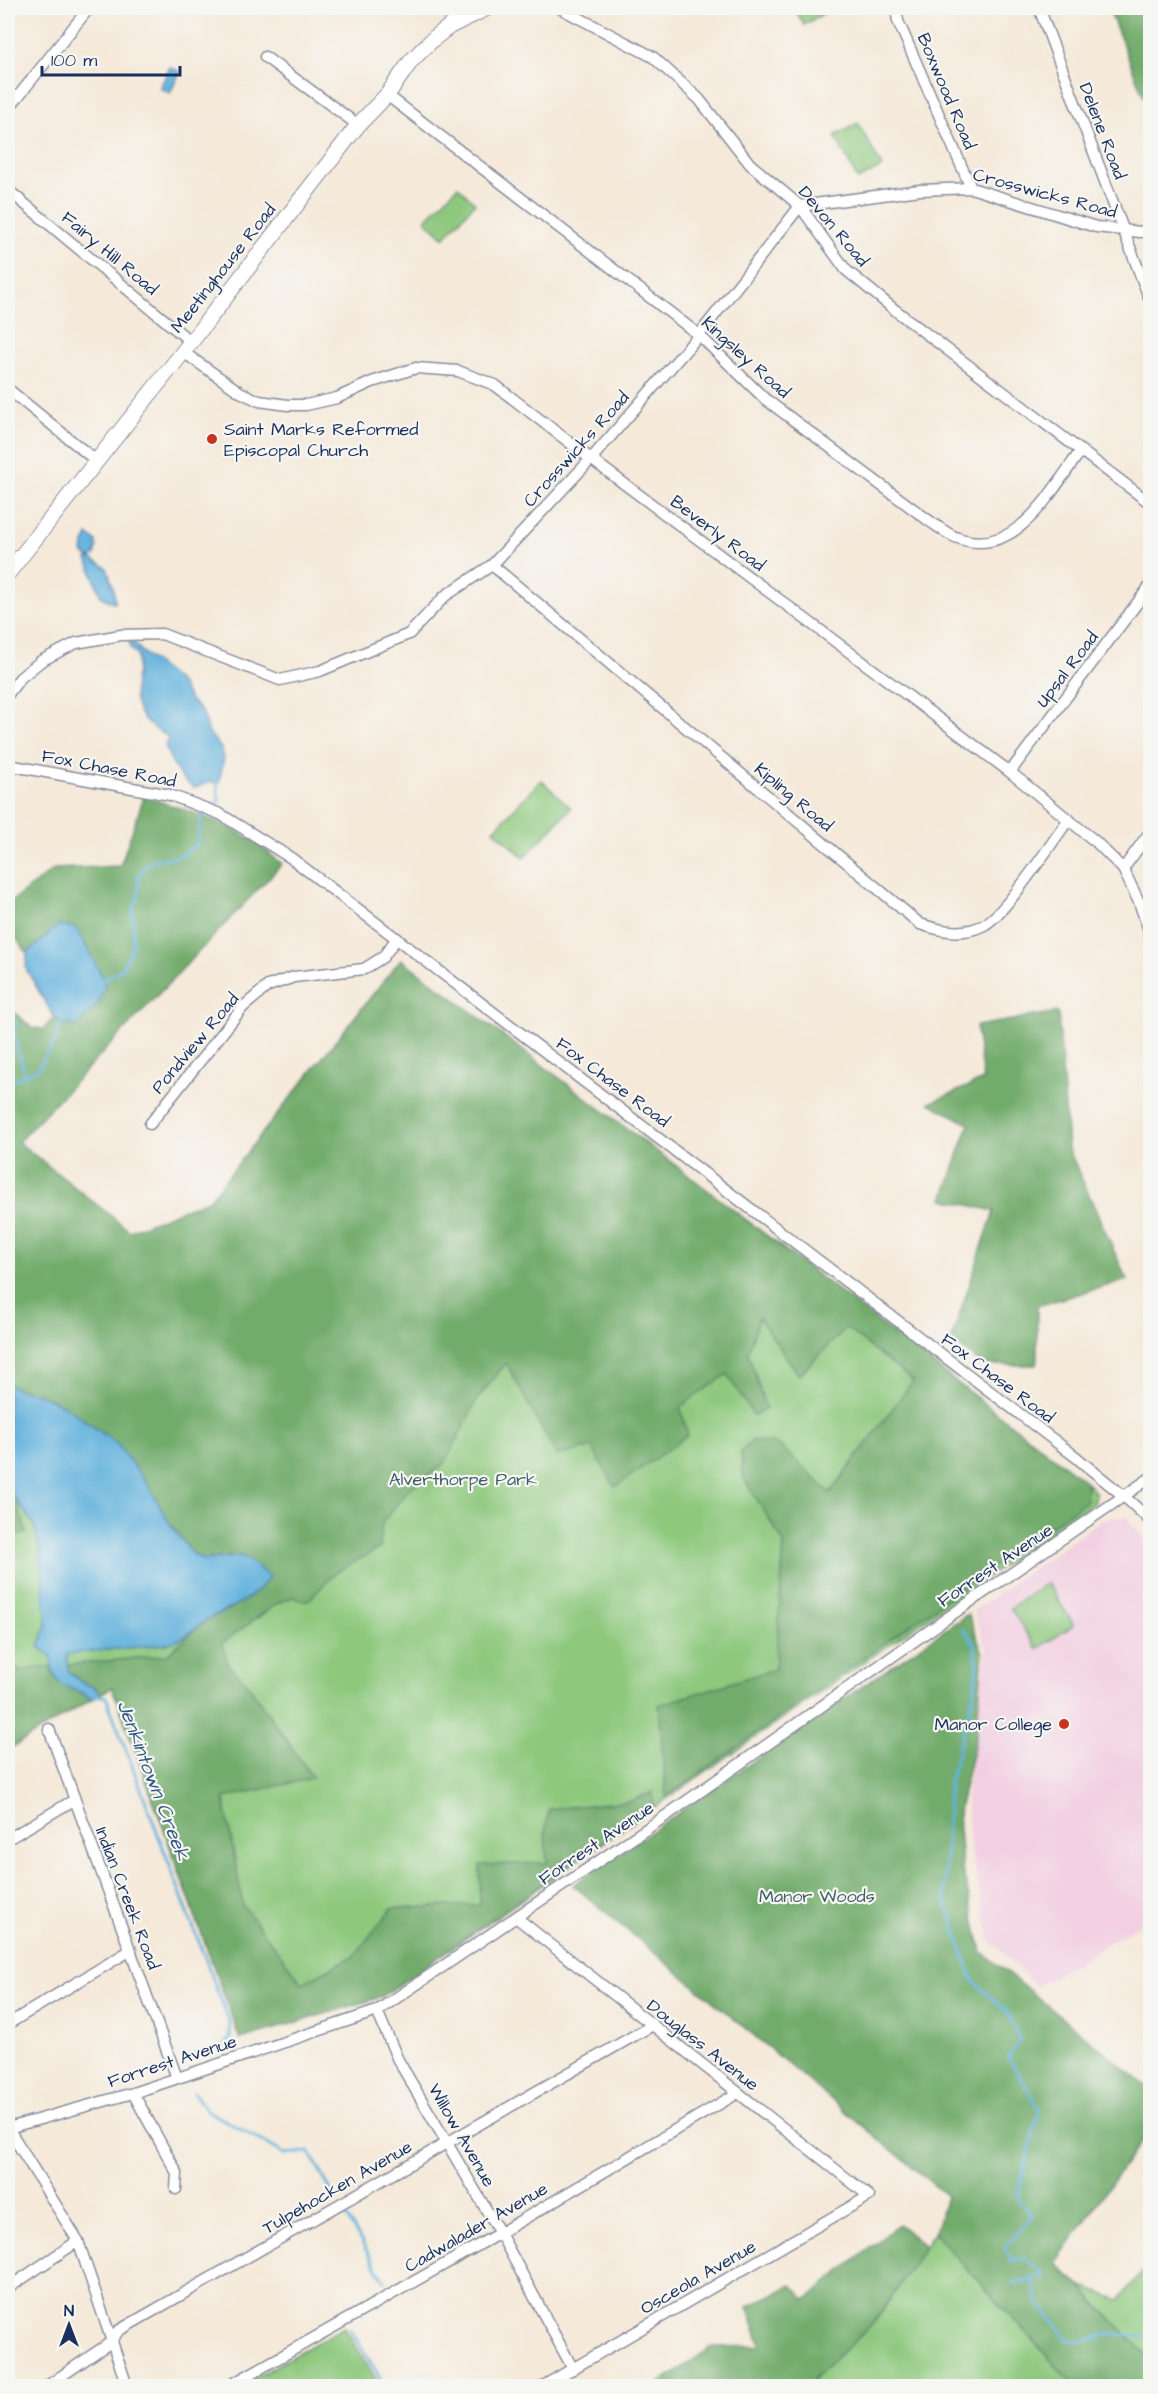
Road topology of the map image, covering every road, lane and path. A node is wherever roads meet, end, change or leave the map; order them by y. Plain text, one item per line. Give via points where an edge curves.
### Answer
1 (89, 8) edge
2 (487, 8) edge
3 (560, 8) edge
4 (896, 8) edge
5 (1039, 8) edge
6 (265, 57) dead end
7 (387, 95) junction
8 (8, 109) edge
9 (358, 125) junction
10 (971, 188) junction
11 (8, 190) edge
12 (800, 206) junction
13 (1150, 229) edge
14 (1123, 230) junction
15 (1150, 300) edge
16 (699, 335) junction
17 (187, 347) junction
18 (8, 389) edge
19 (1080, 452) junction
20 (591, 459) junction
21 (95, 460) junction
22 (1150, 503) edge
23 (492, 565) junction
24 (8, 573) edge
25 (1150, 586) edge
26 (8, 694) edge
27 (8, 765) edge
28 (1010, 772) junction
29 (1069, 819) junction
30 (1150, 832) edge
31 (1123, 868) junction
32 (397, 938) junction
33 (1150, 941) edge
34 (150, 1124) dead end
35 (1150, 1478) edge
36 (1124, 1498) junction
37 (1150, 1521) edge
38 (49, 1729) dead end
39 (74, 1800) junction
40 (8, 1839) edge
41 (517, 1918) junction
42 (131, 1950) junction
43 (377, 2011) junction
44 (8, 2024) edge
45 (651, 2026) junction
46 (177, 2078) junction
47 (132, 2093) junction
48 (738, 2093) junction
49 (8, 2128) edge
50 (447, 2142) junction
51 (176, 2189) dead end
52 (869, 2196) joint
53 (500, 2233) junction
54 (78, 2241) junction
55 (8, 2288) edge
56 (111, 2342) junction
57 (573, 2369) junction
58 (47, 2386) edge
59 (127, 2386) edge
60 (229, 2386) edge
61 (543, 2386) edge

1 - 8 street
2 - 7 street, Meetinghouse Road via 433,39 411,61
3 - 12 street, Devon Road via 653,57 699,99 750,164
4 - 10 street, Boxwood Road via 898,21
5 - 14 street, Delene Road
6 - 9 street
7 - 9 street, Meetinghouse Road
7 - 16 street, Kingsley Road
9 - 17 street, Meetinghouse Road
10 - 12 street, Crosswicks Road via 920,190
10 - 14 street, Crosswicks Road via 1096,227
11 - 17 street, Fairy Hill Road
12 - 16 street, Crosswicks Road
12 - 19 street, Devon Road via 846,270
13 - 14 street, Crosswicks Road
14 - 15 street, Delene Road
16 - 19 street, Kingsley Road via 765,399 954,537 983,542 1016,532
16 - 20 street, Crosswicks Road
17 - 20 street, Beverly Road via 240,392 259,401 288,405 337,398 416,368 459,371 495,385
17 - 21 street, Meetinghouse Road
18 - 21 street
19 - 22 street, Devon Road
20 - 23 street, Crosswicks Road
20 - 28 street, Beverly Road
21 - 24 street, Meetinghouse Road
23 - 26 street, Crosswicks Road via 445,596 409,634 320,671 280,680 162,634 121,635 76,643 41,661
23 - 29 street, Kipling Road via 920,924 942,931 965,931 984,925 1001,911
25 - 28 street, Upsal Road
27 - 32 street, Fox Chase Road via 170,795 220,814 298,863
28 - 29 street, Beverly Road
29 - 31 street, Beverly Road
30 - 31 street
31 - 33 street, Beverly Road via 1139,902
32 - 34 street, Pondview Road via 383,957 364,969 294,977 268,986 243,1006
32 - 36 street, Fox Chase Road via 1076,1457
35 - 36 street, Forrest Avenue
36 - 37 street, Fox Chase Road
36 - 41 street, Forrest Avenue
38 - 39 street, Indian Creek Road
39 - 40 street
39 - 42 street, Indian Creek Road
41 - 43 street, Forrest Avenue
41 - 45 street, Douglass Avenue
42 - 44 street
42 - 46 street, Indian Creek Road
43 - 46 street, Forrest Avenue
43 - 50 street, Willow Avenue via 398,2060
45 - 48 street, Douglass Avenue
45 - 50 street, Tulpehocken Avenue
46 - 47 street, Forrest Avenue
47 - 49 street, Forrest Avenue
47 - 51 street via 177,2173
48 - 52 street, Douglass Avenue
48 - 53 street, Cadwalader Avenue
49 - 54 street
50 - 53 street, Willow Avenue
50 - 56 street, Tulpehocken Avenue via 118,2331
52 - 57 street, Osceola Avenue
53 - 57 street, Willow Avenue
53 - 60 street, Cadwalader Avenue
54 - 55 street
54 - 56 street
56 - 58 street, Tulpehocken Avenue
56 - 59 street
57 - 61 street, Osceola Avenue

